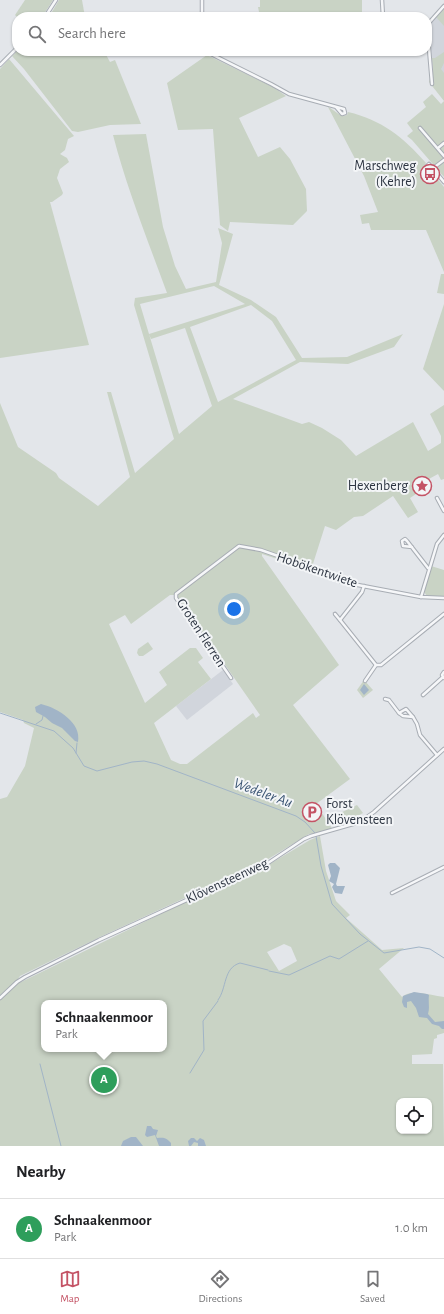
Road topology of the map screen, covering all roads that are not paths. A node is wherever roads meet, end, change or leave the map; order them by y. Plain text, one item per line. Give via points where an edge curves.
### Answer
1 (56, 0) edge
2 (202, 0) edge
3 (382, 0) edge
4 (444, 6) edge
5 (48, 12) edge
6 (202, 12) edge
7 (383, 12) edge
8 (432, 19) edge
9 (12, 53) edge
10 (215, 56) edge
11 (430, 56) edge
12 (0, 65) edge
13 (432, 84) dead end
14 (336, 107) dead end
15 (420, 128) dead end
16 (444, 144) edge
17 (438, 148) junction
18 (444, 156) edge
19 (444, 160) edge
20 (432, 169) junction
21 (436, 174) junction
22 (444, 182) edge
23 (437, 498) dead end
24 (444, 511) edge
25 (444, 534) edge
26 (239, 546) joint
27 (412, 547) dead end
28 (429, 568) junction
29 (364, 586) junction
30 (421, 597) junction
31 (444, 598) edge
32 (335, 614) dead end
33 (444, 614) edge
34 (340, 620) junction
35 (376, 664) junction
36 (444, 672) edge
37 (231, 678) dead end
38 (443, 678) edge
39 (365, 681) dead end
40 (423, 695) dead end
41 (385, 699) dead end
42 (399, 714) junction
43 (413, 717) junction
44 (444, 749) edge
45 (437, 755) junction
46 (443, 868) edge
47 (392, 893) dead end
48 (0, 998) edge

1 - 5 street
2 - 6 street
3 - 7 street
4 - 8 street
9 - 12 street
10 - 14 street via 289,94
11 - 13 street
15 - 17 street
16 - 17 street
17 - 18 street
19 - 20 street
20 - 21 street
20 - 21 street via 428,164 426,170
21 - 22 street
23 - 24 street
25 - 28 street via 438,542
26 - 29 street, Hobökentwiete via 261,550 315,569 342,582
26 - 37 street, Groten Flerren via 176,594 176,598
27 - 28 street
28 - 30 street
29 - 30 street, Hobökentwiete
29 - 34 street
30 - 31 street, Hobökentwiete
32 - 34 street
33 - 35 street via 381,665
34 - 35 street
35 - 39 street
36 - 38 street
38 - 40 street
41 - 42 street via 389,700
42 - 43 street
42 - 43 street via 406,709
43 - 45 street via 420,735
44 - 45 street, Klövensteenweg
45 - 48 street, Klövensteenweg via 360,822 304,839 268,863 99,940 25,977
46 - 47 street

